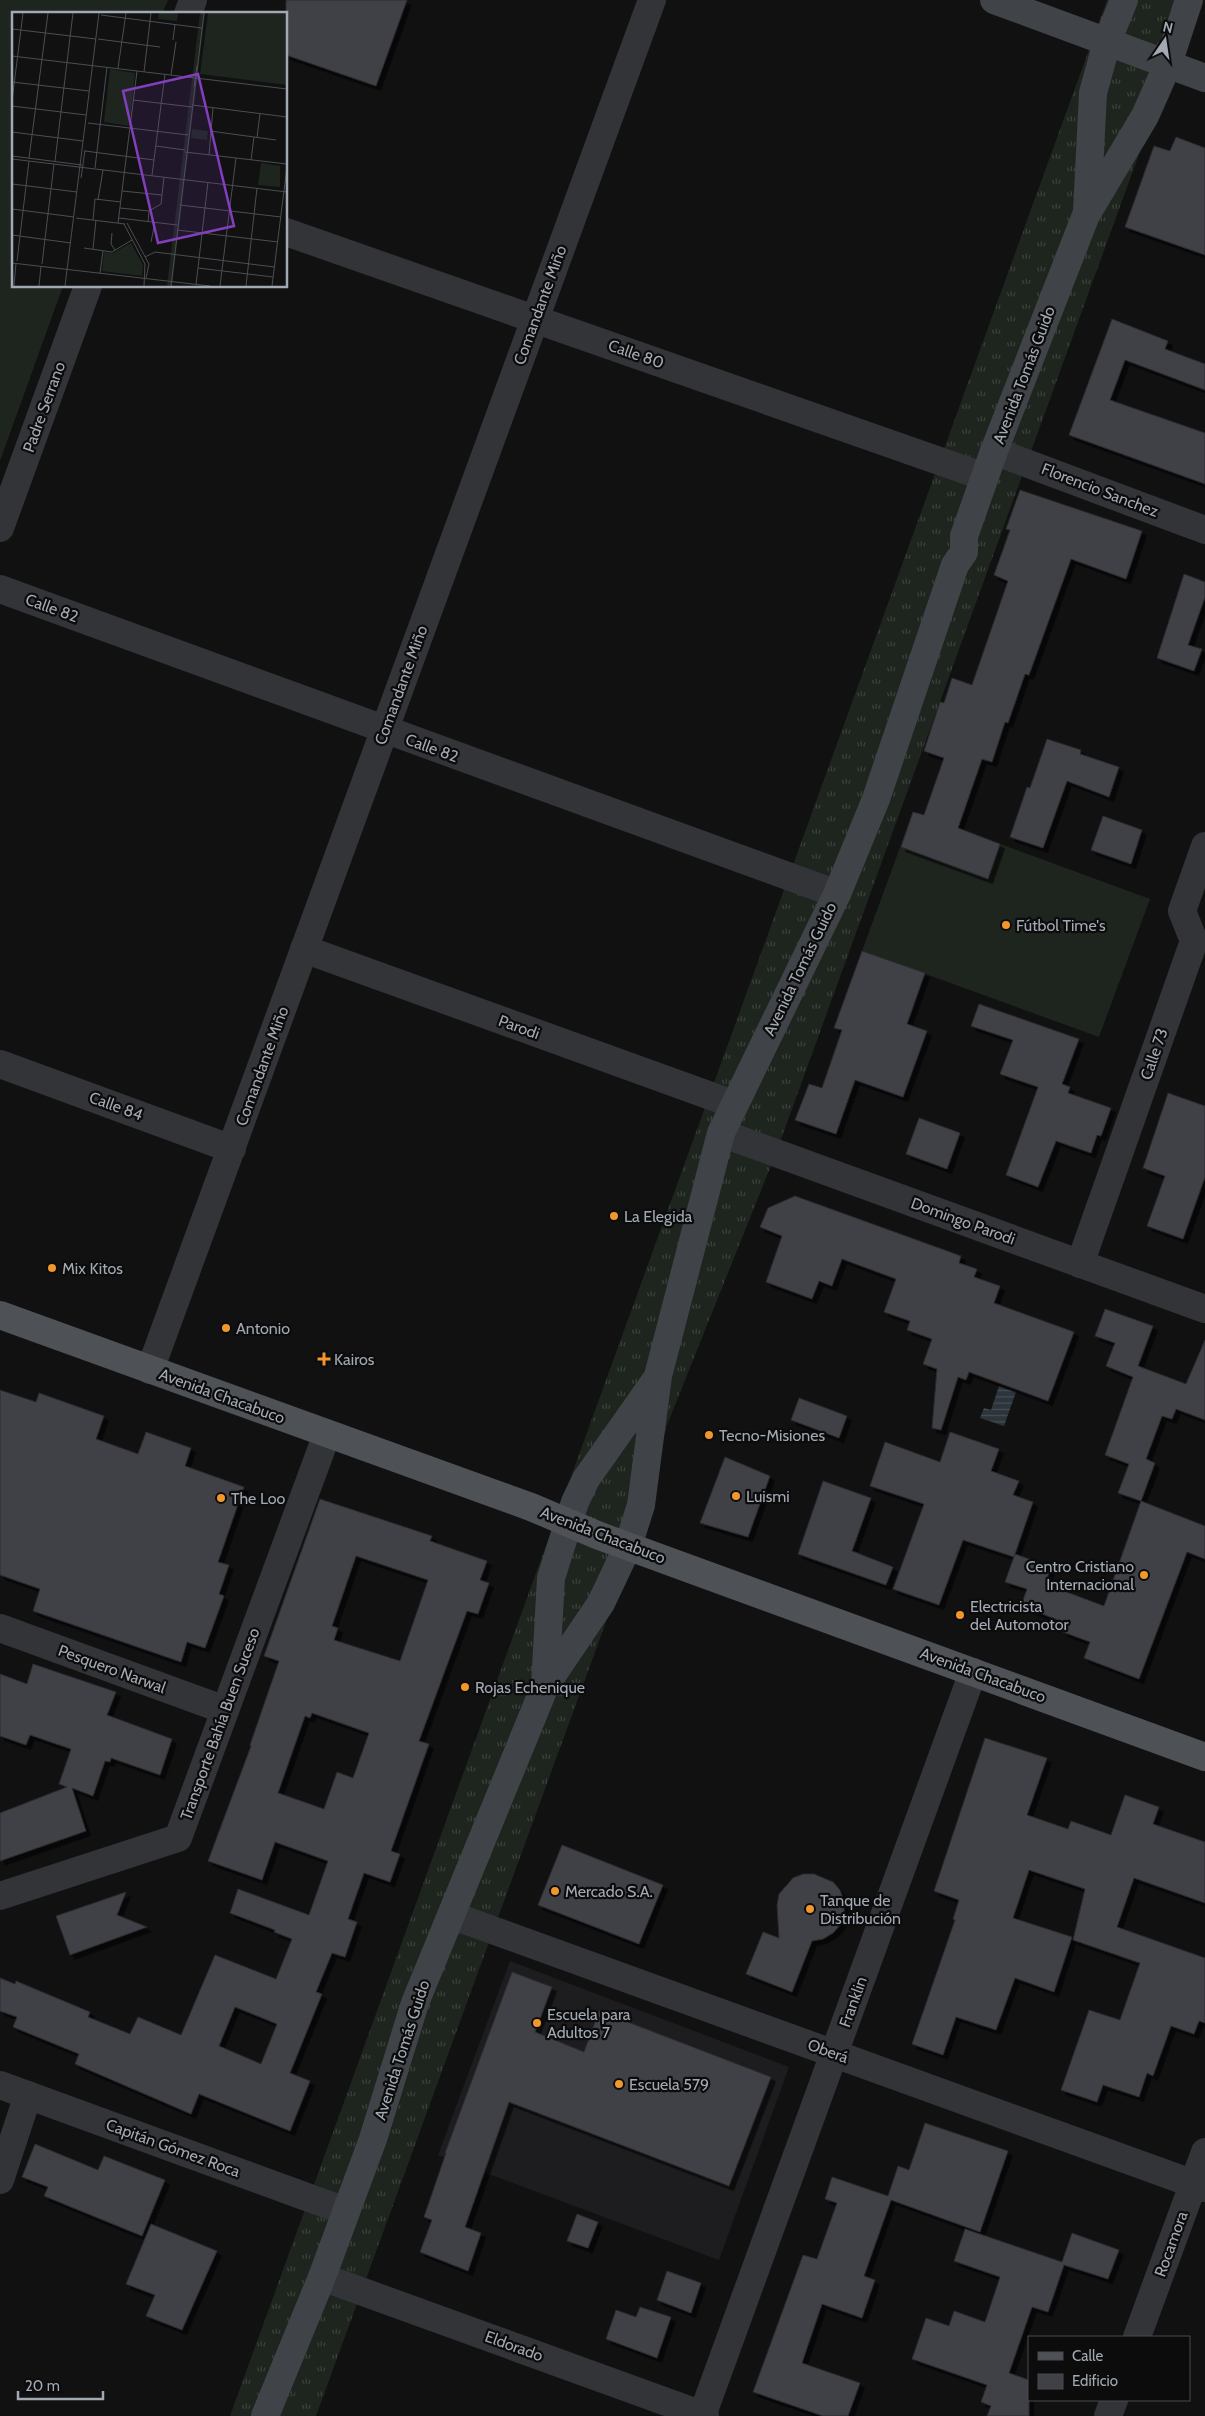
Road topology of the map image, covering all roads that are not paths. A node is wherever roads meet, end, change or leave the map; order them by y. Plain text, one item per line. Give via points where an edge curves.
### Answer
1 (193, 0) edge
2 (652, 0) edge
3 (994, 0) edge
4 (1124, 0) edge
5 (1189, 0) edge
6 (189, 12) edge
7 (1107, 42) junction
8 (1168, 64) junction
9 (1205, 78) edge
10 (1086, 215) junction
11 (288, 233) edge
12 (87, 288) edge
13 (535, 319) junction
14 (994, 451) junction
15 (985, 477) junction
16 (0, 528) edge
17 (1205, 530) edge
18 (0, 589) edge
19 (384, 730) junction
20 (1205, 846) edge
21 (837, 894) junction
22 (1193, 916) edge
23 (304, 949) junction
24 (0, 1064) edge
25 (733, 1104) junction
26 (721, 1133) junction
27 (232, 1148) junction
28 (1080, 1264) junction
29 (1205, 1309) edge
30 (0, 1315) edge
31 (150, 1370) junction
32 (658, 1376) junction
33 (327, 1434) junction
34 (568, 1522) junction
35 (628, 1546) junction
36 (0, 1628) edge
37 (974, 1672) junction
38 (544, 1686) junction
39 (225, 1710) junction
40 (1205, 1756) edge
41 (0, 1896) edge
42 (451, 1914) junction
43 (834, 2053) junction
44 (0, 2085) edge
45 (28, 2095) junction
46 (1205, 2152) edge
47 (0, 2180) edge
48 (1199, 2186) edge
49 (346, 2211) junction
50 (322, 2277) junction
51 (1137, 2336) edge
52 (1114, 2401) edge
53 (265, 2416) edge
54 (703, 2416) edge
55 (1108, 2416) edge

1 - 6 street
2 - 13 street, Comandante Miño
3 - 7 main road
4 - 7 main road, Avenida Tomás Guido
5 - 8 main road, Avenida Tomás Guido
7 - 8 main road
7 - 10 main road, Avenida Tomás Guido via 1093,93
8 - 9 main road
8 - 10 main road, Avenida Tomás Guido via 1145,116
10 - 14 main road, Avenida Tomás Guido
11 - 13 street, Calle 80
12 - 16 street, Padre Serrano
13 - 15 street, Calle 80
13 - 19 street, Comandante Miño
14 - 15 main road, Avenida Tomás Guido
14 - 17 street, Florencio Sanchez
15 - 21 main road, Avenida Tomás Guido via 964,536 964,552 955,565 876,799
18 - 19 street, Calle 82
19 - 21 street, Calle 82
19 - 23 street, Comandante Miño
20 - 22 street, Calle 73
21 - 25 main road, Avenida Tomás Guido
22 - 28 street, Calle 73 via 1194,941
23 - 25 street, Parodi
23 - 27 street, Comandante Miño
24 - 27 street, Calle 84
25 - 26 main road, Avenida Tomás Guido
26 - 28 street, Domingo Parodi
26 - 32 main road, Avenida Tomás Guido
27 - 31 street, Comandante Miño
28 - 29 street, Domingo Parodi
30 - 31 main road, Avenida Chacabuco
31 - 33 main road, Avenida Chacabuco
32 - 34 main road, Avenida Tomás Guido via 586,1478
32 - 35 main road, Avenida Tomás Guido via 641,1505
33 - 34 main road, Avenida Chacabuco
33 - 39 street, Transporte Bahía Buen Suceso
34 - 35 main road, Avenida Chacabuco
34 - 38 main road, Avenida Tomás Guido via 551,1578
35 - 37 main road, Avenida Chacabuco
35 - 38 main road, Avenida Tomás Guido via 601,1603
36 - 39 street, Pesquero Narwal
37 - 40 main road, Avenida Chacabuco
37 - 43 street, Franklin
38 - 42 main road, Avenida Tomás Guido
39 - 41 street, Transporte Bahía Buen Suceso via 178,1838
42 - 43 street, Oberá
42 - 49 main road, Avenida Tomás Guido via 415,2003
43 - 48 street, Oberá
43 - 54 street, Franklin
44 - 45 street, Capitán Gómez Roca
45 - 47 street
45 - 49 street, Capitán Gómez Roca
46 - 48 street, Rocamora
48 - 51 street, Rocamora
49 - 50 main road, Avenida Tomás Guido
50 - 53 main road, Avenida Tomás Guido
50 - 54 street, Eldorado
52 - 55 street

